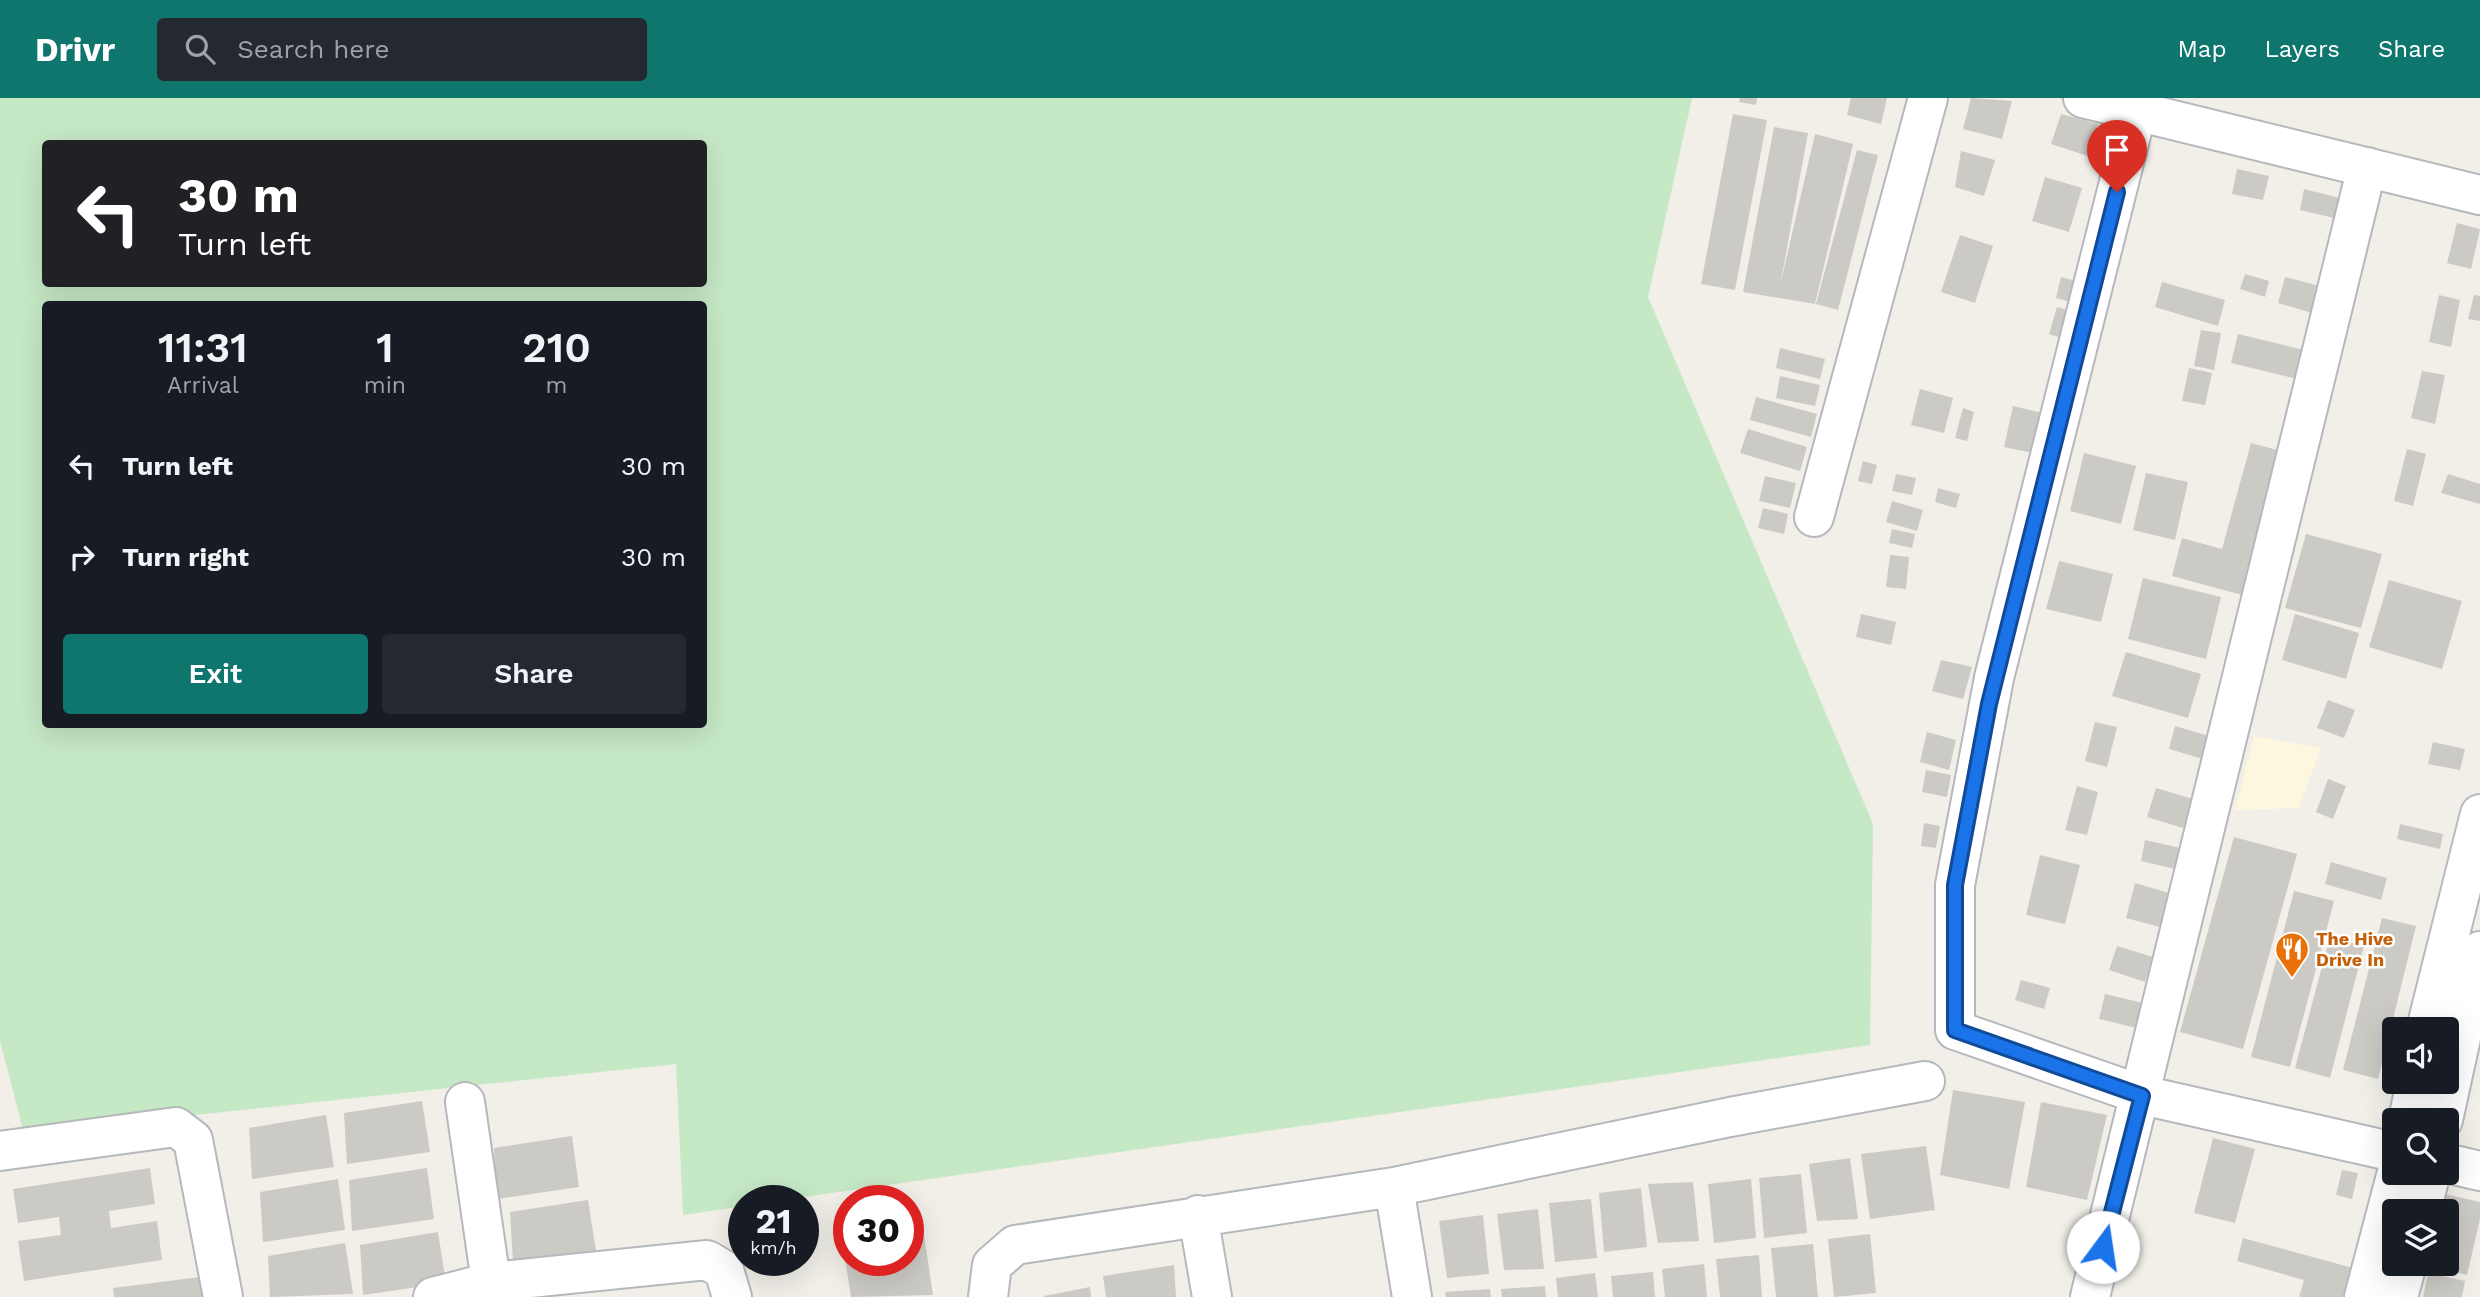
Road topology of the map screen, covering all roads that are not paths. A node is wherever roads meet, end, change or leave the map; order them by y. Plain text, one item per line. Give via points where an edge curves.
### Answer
1 (1927, 98) edge
2 (2083, 98) edge
3 (2137, 111) junction
4 (2367, 167) junction
5 (2480, 195) edge
6 (1814, 517) dead end
7 (2480, 814) edge
8 (2480, 951) edge
9 (2441, 1017) edge
10 (2446, 1017) edge
11 (1926, 1081) dead end
12 (2142, 1096) junction
13 (465, 1102) dead end
14 (2382, 1149) edge
15 (0, 1151) edge
16 (2459, 1166) edge
17 (2480, 1171) edge
18 (2394, 1185) edge
19 (1394, 1187) junction
20 (1198, 1215) junction
21 (2404, 1276) edge
22 (491, 1282) junction
23 (223, 1297) edge
24 (433, 1297) edge
25 (732, 1297) edge
26 (988, 1297) edge
27 (1212, 1297) edge
28 (1412, 1297) edge
29 (2091, 1297) edge
30 (2364, 1297) edge
31 (2398, 1297) edge

1 - 6 street
2 - 3 street
3 - 4 street
3 - 12 street via 1992,691 1955,885 1955,1030
4 - 5 street
4 - 12 street
7 - 9 street
8 - 10 street
11 - 19 street
12 - 14 street
12 - 29 street
13 - 22 street
15 - 23 street via 176,1127 193,1140
16 - 17 street
18 - 30 street
19 - 20 street
19 - 28 street
20 - 26 street via 1015,1245 992,1265
20 - 27 street
21 - 31 street
22 - 24 street
22 - 25 street via 707,1260 724,1270

